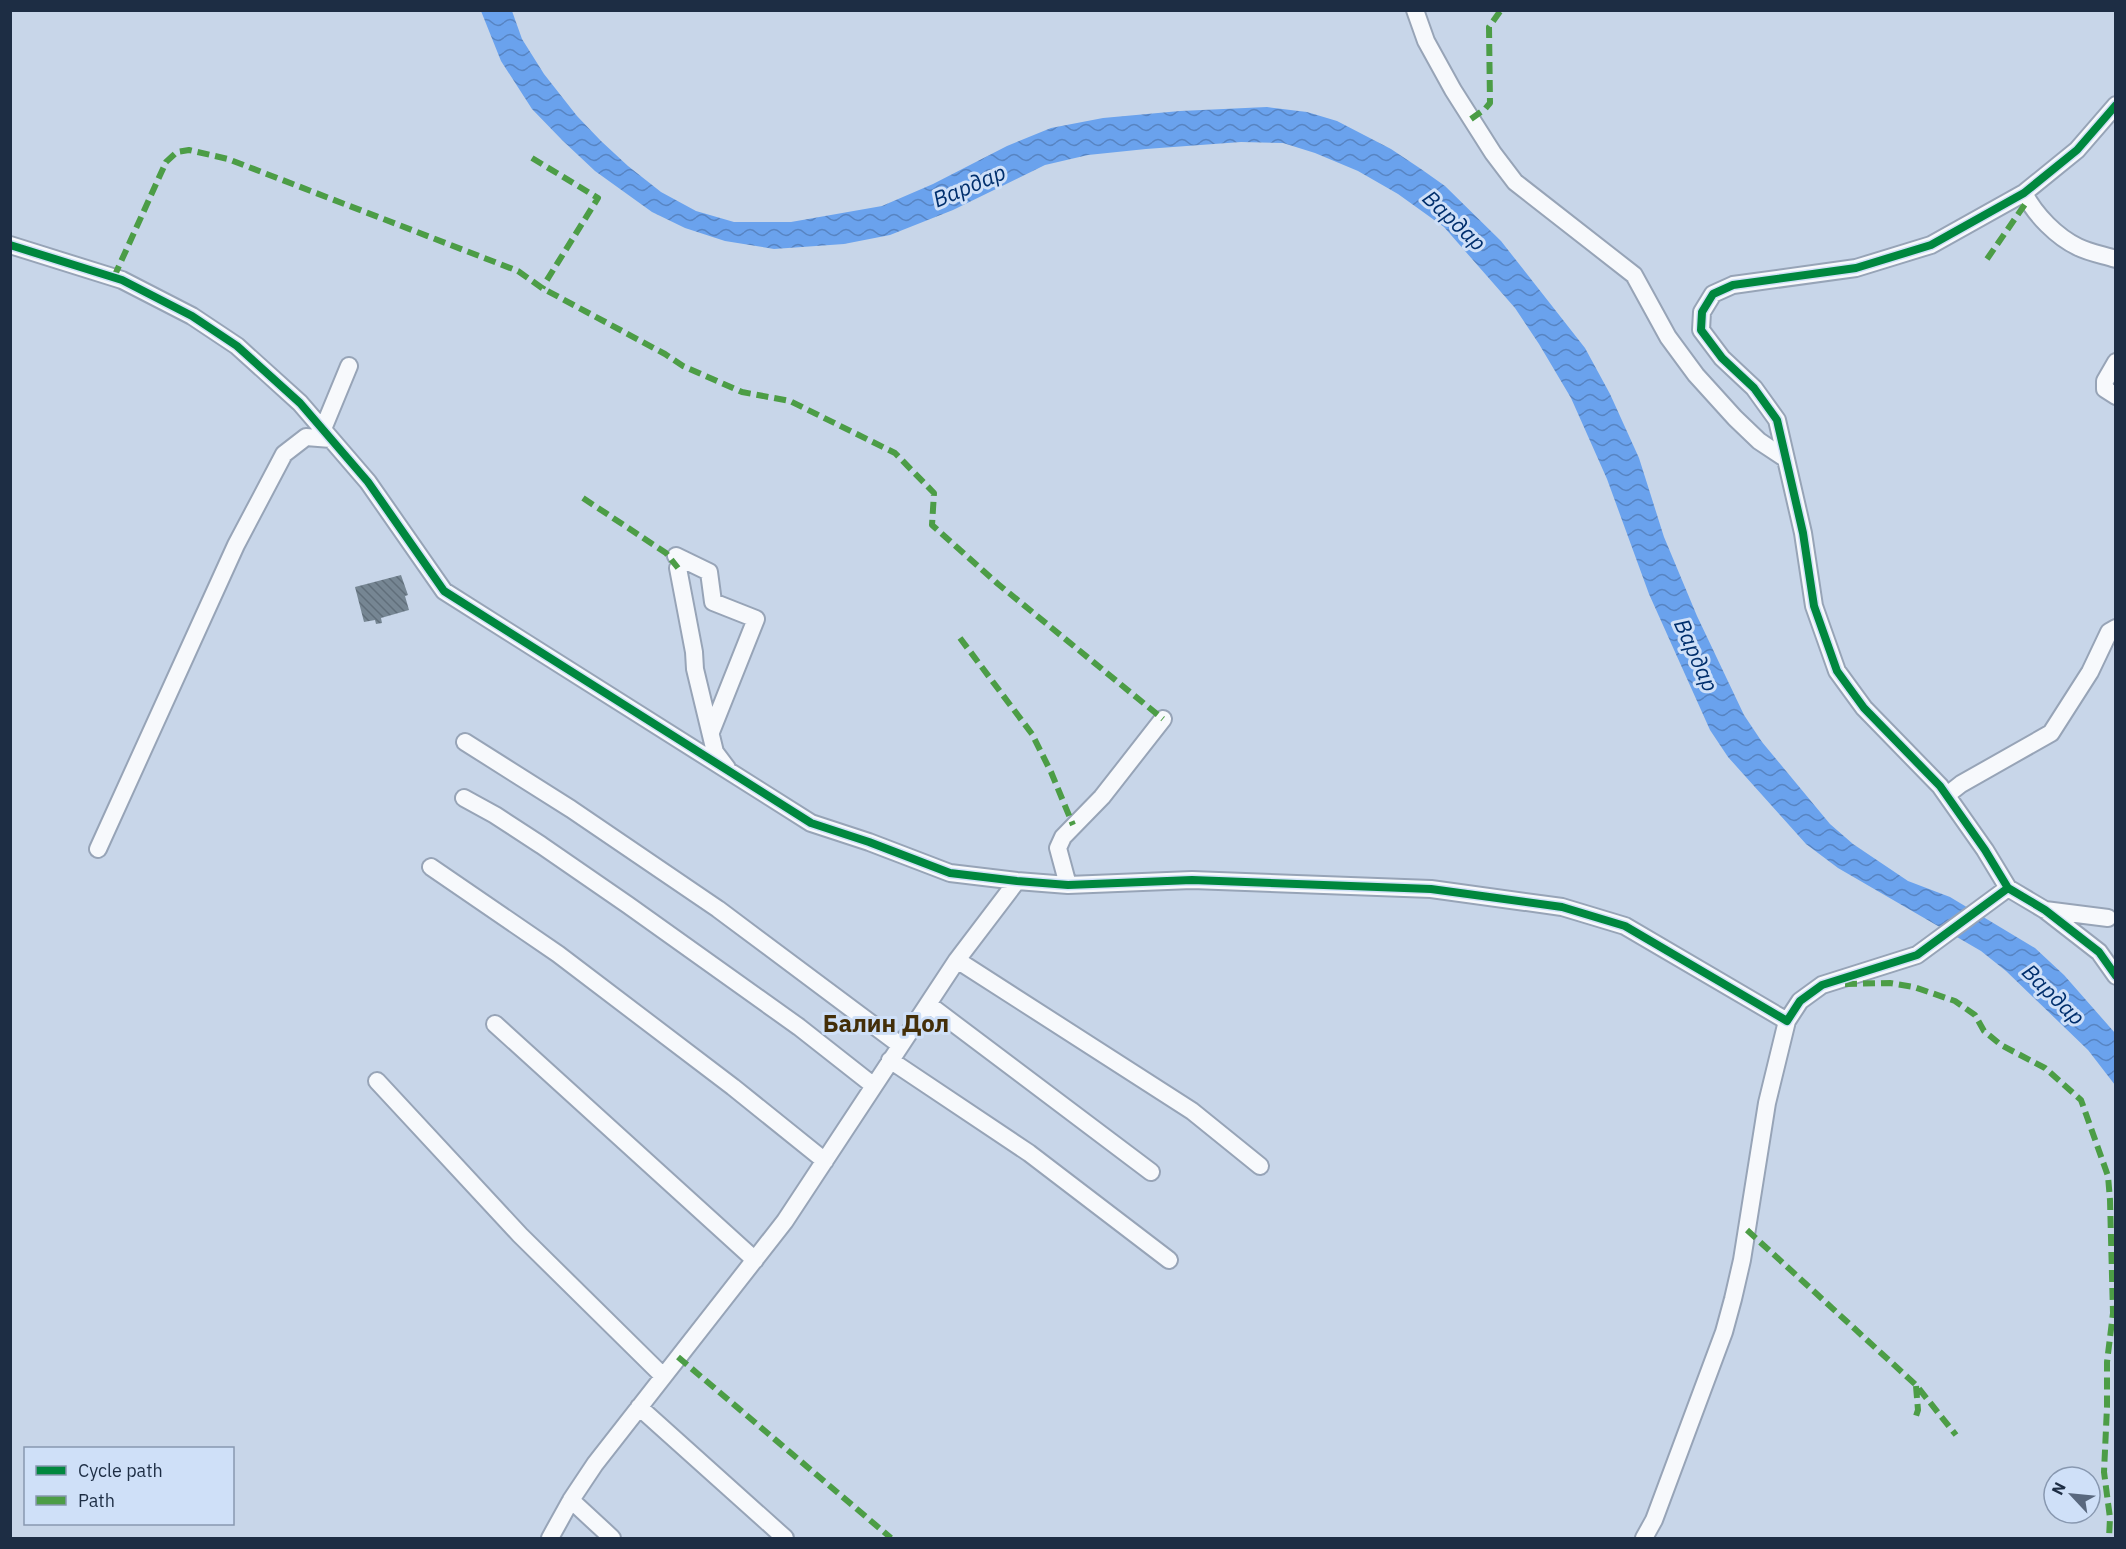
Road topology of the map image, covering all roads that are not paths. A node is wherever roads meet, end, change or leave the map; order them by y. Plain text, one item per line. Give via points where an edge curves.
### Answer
1 (1415, 10) edge
2 (2115, 105) edge
3 (2024, 193) junction
4 (10, 245) edge
5 (2115, 259) edge
6 (2115, 362) edge
7 (349, 366) dead end
8 (2115, 396) edge
9 (327, 434) junction
10 (1786, 459) junction
11 (2115, 628) edge
12 (1163, 719) dead end
13 (711, 732) junction
14 (465, 742) dead end
15 (734, 776) junction
16 (1947, 795) junction
17 (464, 798) dead end
18 (98, 849) dead end
19 (431, 867) dead end
20 (1017, 881) junction
21 (1068, 885) junction
22 (2008, 888) junction
23 (2045, 910) junction
24 (2112, 919) edge
25 (2094, 949) junction
26 (957, 960) junction
27 (2115, 976) edge
28 (928, 1004) junction
29 (1787, 1021) junction
30 (495, 1024) dead end
31 (900, 1045) junction
32 (890, 1060) junction
33 (377, 1081) dead end
34 (874, 1086) junction
35 (825, 1161) junction
36 (1260, 1166) dead end
37 (1151, 1172) dead end
38 (755, 1260) junction
39 (1169, 1260) dead end
40 (663, 1376) junction
41 (639, 1407) junction
42 (571, 1500) junction
43 (550, 1539) edge
44 (612, 1539) edge
45 (785, 1539) edge
46 (1644, 1539) edge

1 - 10 street via 1426,41 1453,90 1515,182 1634,275 1668,337 1696,375 1759,441
2 - 3 street via 2077,150
3 - 5 street via 2055,231 2078,247
3 - 10 street via 1931,245 1856,268 1733,285 1713,294 1702,312 1701,330 1722,358 1754,388 1777,420
4 - 9 street via 122,280 192,316 237,346 300,403
6 - 8 street via 2105,389
7 - 9 street
9 - 15 street via 368,482 444,591
9 - 18 street via 306,437 284,453 236,545
10 - 16 street via 1814,606 1838,671 1863,708
11 - 16 street via 2109,632 2090,672 2051,733
12 - 21 street via 1102,797 1063,837 1058,848
13 - 13 street via 695,669 677,562 709,572 713,602 756,619
13 - 15 street via 715,752
14 - 31 street via 718,909
15 - 20 street via 811,824 950,873
16 - 22 street
17 - 34 street via 628,904
19 - 35 street via 558,954
20 - 21 street
20 - 26 street
21 - 29 street via 1192,880 1419,888 1563,907 1625,926
22 - 23 street
22 - 29 street via 1917,955 1822,985 1800,1001
23 - 24 street
23 - 25 street
24 - 25 street via 2096,928
25 - 27 street
26 - 28 street
26 - 36 street via 1192,1111
28 - 31 street
28 - 37 street
29 - 46 street via 1767,1103 1742,1260 1724,1332
30 - 38 street
31 - 32 street
32 - 34 street
32 - 39 street via 1029,1153
33 - 40 street via 520,1235
34 - 35 street
35 - 38 street
38 - 40 street
40 - 41 street
41 - 42 street
41 - 45 street
42 - 43 street
42 - 44 street

